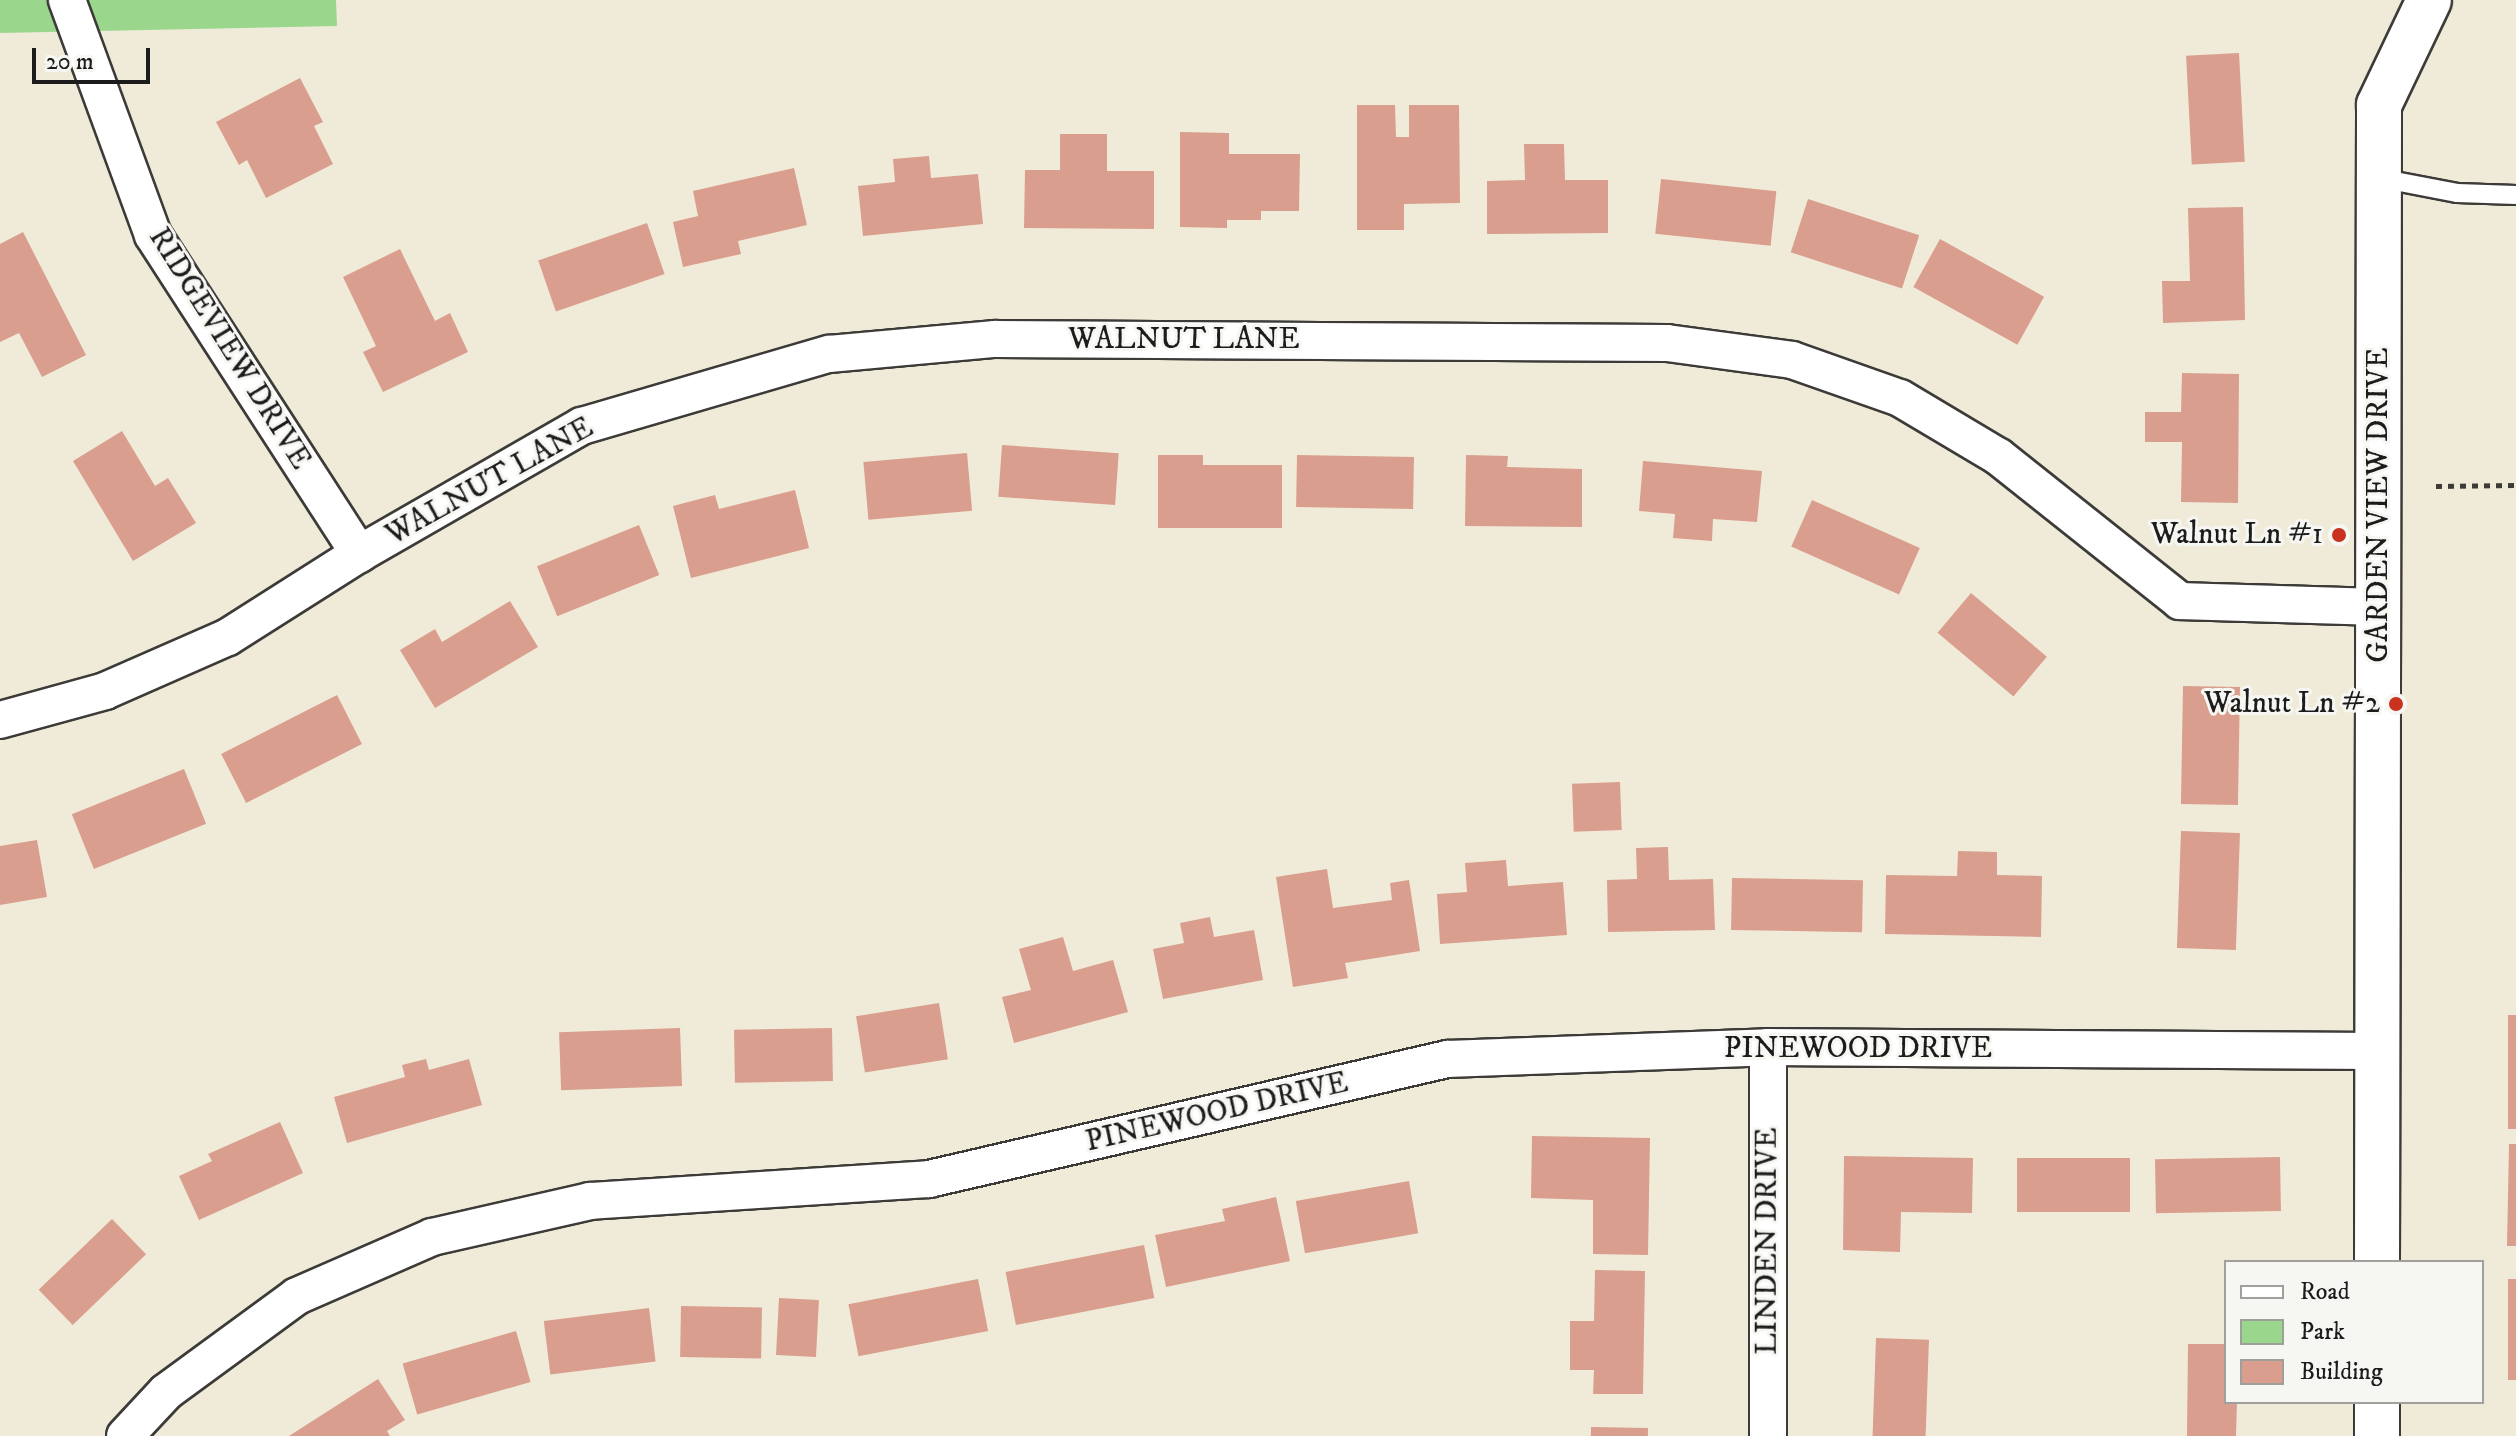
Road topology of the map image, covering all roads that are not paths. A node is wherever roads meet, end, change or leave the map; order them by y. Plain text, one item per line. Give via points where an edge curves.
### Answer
1 (67, 0) edge
2 (2429, 0) edge
3 (2379, 178) junction
4 (2516, 195) edge
5 (359, 554) junction
6 (2378, 607) junction
7 (0, 720) edge
8 (1768, 1047) junction
9 (2377, 1051) junction
10 (2377, 1260) edge
11 (2377, 1404) edge
12 (125, 1436) edge
13 (1768, 1436) edge
14 (2377, 1436) edge

1 - 5 street, RIDGEVIEW DRIVE via 153,235
2 - 3 street, GARDEN VIEW DRIVE via 2379,105
3 - 4 lane via 2457,193
3 - 6 street, GARDEN VIEW DRIVE
5 - 6 street, WALNUT LANE via 582,426 829,354 995,339 1667,343 1792,360 1900,398 1999,457 2180,601
5 - 7 street, WALNUT LANE via 228,637 105,691
6 - 9 street, GARDEN VIEW DRIVE
8 - 9 street, PINEWOOD DRIVE
8 - 12 street, PINEWOOD DRIVE via 1447,1059 929,1179 590,1201 432,1237 297,1296 166,1392
8 - 13 street, LINDEN DRIVE
9 - 10 street, GARDEN VIEW DRIVE
11 - 14 street

